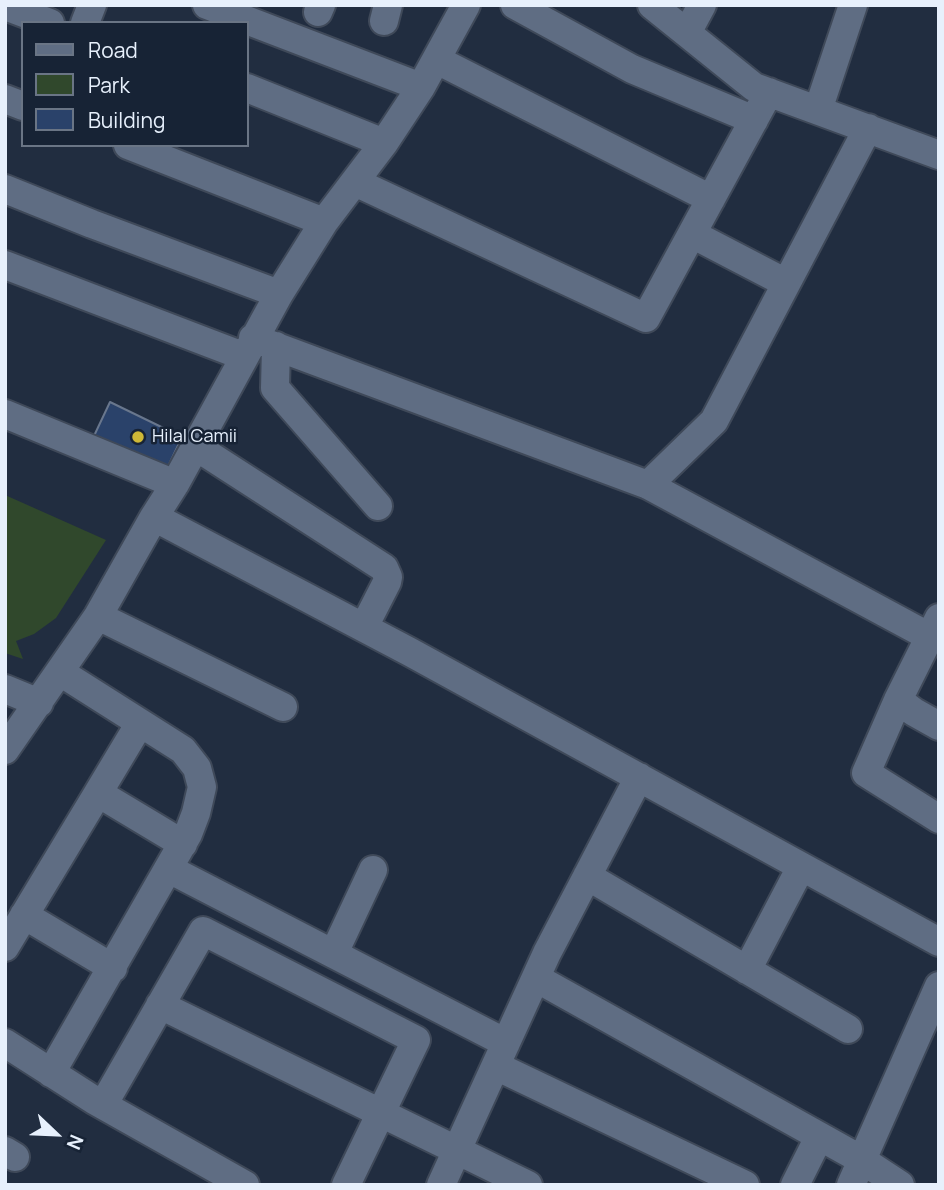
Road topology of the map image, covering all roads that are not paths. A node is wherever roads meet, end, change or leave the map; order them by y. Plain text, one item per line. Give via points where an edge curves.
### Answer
1 (207, 5) edge
2 (466, 5) edge
3 (514, 5) edge
4 (652, 5) edge
5 (702, 5) edge
6 (853, 5) edge
7 (5, 6) edge
8 (45, 21) edge
9 (687, 33) junction
10 (437, 60) junction
11 (421, 87) junction
12 (248, 88) edge
13 (769, 92) junction
14 (818, 110) junction
15 (754, 120) junction
16 (868, 128) junction
17 (384, 143) junction
18 (133, 147) edge
19 (939, 155) edge
20 (355, 182) junction
21 (5, 189) edge
22 (711, 198) junction
23 (324, 222) junction
24 (692, 234) junction
25 (5, 265) edge
26 (786, 283) junction
27 (279, 294) junction
28 (258, 347) junction
29 (5, 414) edge
30 (195, 446) junction
31 (175, 484) junction
32 (648, 485) junction
33 (378, 506) dead end
34 (154, 517) junction
35 (98, 616) junction
36 (364, 627) junction
37 (934, 627) edge
38 (60, 673) junction
39 (5, 689) edge
40 (898, 700) junction
41 (39, 703) junction
42 (283, 707) dead end
43 (140, 723) junction
44 (939, 726) edge
45 (5, 750) edge
46 (639, 777) junction
47 (98, 793) junction
48 (939, 819) edge
49 (183, 844) junction
50 (801, 867) junction
51 (169, 869) junction
52 (373, 870) dead end
53 (587, 876) junction
54 (24, 915) junction
55 (939, 942) edge
56 (5, 947) edge
57 (334, 953) junction
58 (113, 968) junction
59 (747, 970) junction
60 (536, 978) junction
61 (939, 986) edge
62 (160, 1005) junction
63 (848, 1029) dead end
64 (5, 1043) edge
65 (501, 1055) junction
66 (51, 1073) junction
67 (103, 1105) junction
68 (381, 1113) junction
69 (819, 1137) junction
70 (458, 1151) junction
71 (857, 1172) edge
72 (234, 1182) edge
73 (346, 1185) edge
74 (442, 1185) edge
75 (528, 1185) edge
76 (745, 1185) edge
77 (795, 1185) edge
78 (900, 1185) edge

1 - 11 street
2 - 10 street
3 - 15 street via 632,69
4 - 9 street
5 - 9 street
6 - 14 street
7 - 8 street
9 - 13 street via 754,87
10 - 11 street
10 - 22 street
11 - 17 street
12 - 17 street
13 - 14 street
13 - 15 street
14 - 16 street
15 - 22 street
16 - 19 street
16 - 26 street
17 - 20 street
18 - 23 street
20 - 23 street
20 - 24 street via 646,318
21 - 27 street
22 - 24 street
23 - 27 street
24 - 26 street
25 - 28 street
26 - 32 street via 714,421
27 - 28 street
28 - 30 street
28 - 32 street
28 - 33 street via 275,388
29 - 31 street
30 - 31 street
30 - 36 street via 384,568 387,582
31 - 34 street
32 - 37 street
34 - 35 street
34 - 36 street
35 - 38 street
35 - 42 street
36 - 46 street
37 - 40 street
38 - 41 street
38 - 43 street
39 - 41 street
40 - 44 street
40 - 48 street via 866,773
41 - 45 street
43 - 47 street
43 - 49 street via 183,750 197,768 202,787
46 - 50 street
46 - 53 street
47 - 49 street
47 - 54 street
49 - 51 street
50 - 55 street
50 - 59 street
51 - 57 street
51 - 58 street
52 - 57 street
53 - 59 street
53 - 60 street
54 - 56 street
54 - 58 street
57 - 65 street
58 - 66 street
59 - 63 street
60 - 65 street
60 - 69 street
61 - 71 street
62 - 67 street
62 - 68 street
62 - 68 street via 203,931 416,1040
64 - 66 street
65 - 70 street
65 - 76 street
66 - 67 street
67 - 72 street
68 - 70 street
68 - 73 street
69 - 71 street
69 - 77 street
70 - 74 street
70 - 75 street
71 - 78 street

